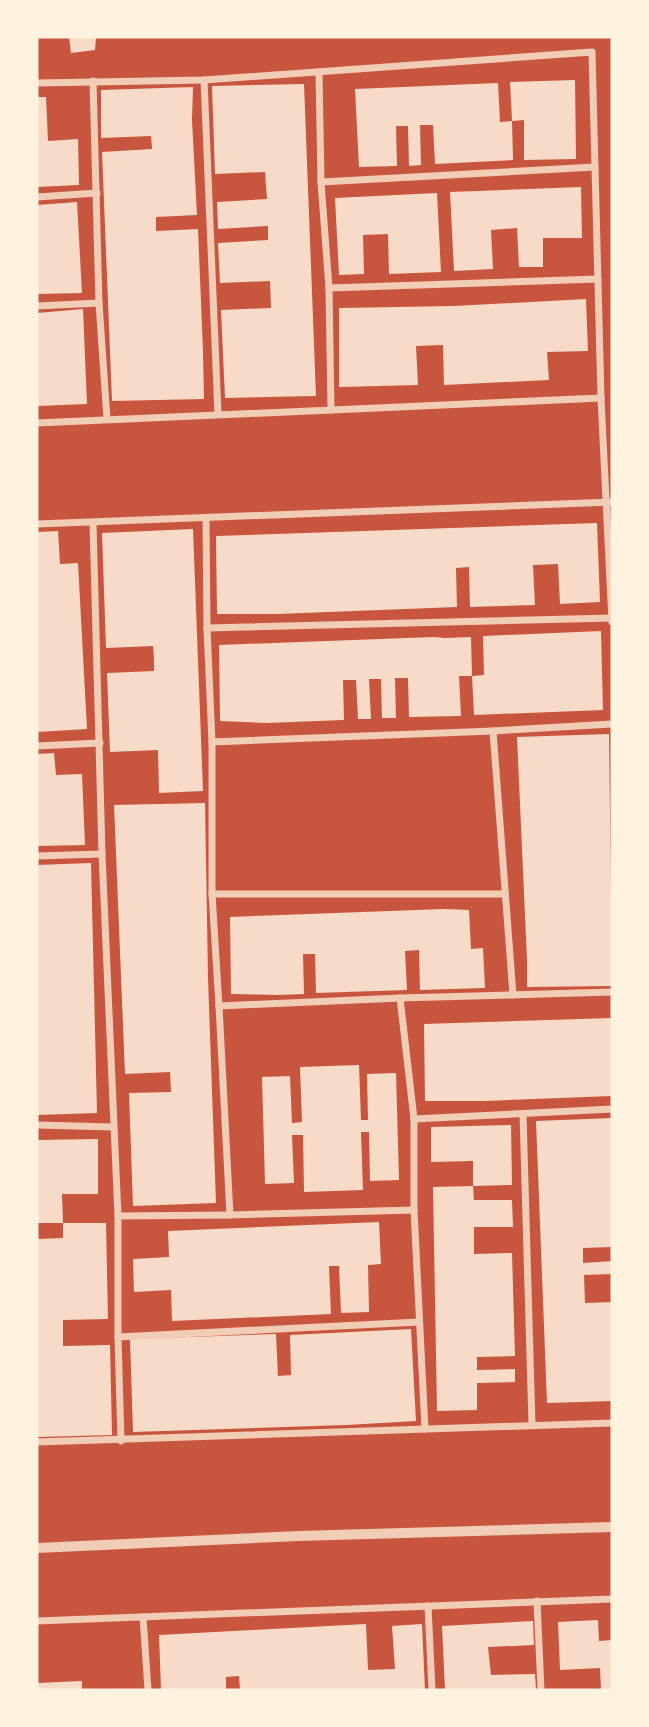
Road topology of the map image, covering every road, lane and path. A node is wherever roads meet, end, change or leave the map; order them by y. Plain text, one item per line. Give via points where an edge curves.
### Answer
1 (319, 72) junction
2 (204, 79) junction
3 (93, 81) junction
4 (37, 83) edge
5 (595, 167) junction
6 (321, 181) junction
7 (97, 193) junction
8 (37, 197) edge
9 (598, 279) junction
10 (329, 288) junction
11 (99, 303) junction
12 (37, 306) edge
13 (601, 398) junction
14 (331, 410) junction
15 (218, 414) junction
16 (107, 419) junction
17 (37, 423) edge
18 (609, 502) edge
19 (206, 519) junction
20 (93, 523) junction
21 (37, 524) edge
22 (612, 619) edge
23 (207, 628) junction
24 (612, 724) edge
25 (494, 731) junction
26 (100, 743) junction
27 (212, 743) junction
28 (37, 746) edge
29 (102, 854) junction
30 (37, 856) edge
31 (212, 894) junction
32 (505, 894) junction
33 (612, 992) edge
34 (513, 995) junction
35 (400, 998) junction
36 (219, 1006) junction
37 (612, 1109) edge
38 (523, 1114) junction
39 (414, 1118) junction
40 (37, 1125) edge
41 (113, 1127) junction
42 (414, 1210) junction
43 (230, 1215) junction
44 (118, 1216) junction
45 (419, 1322) junction
46 (118, 1337) junction
47 (612, 1423) edge
48 (532, 1425) junction
49 (425, 1429) junction
50 (121, 1441) junction
51 (37, 1442) edge
52 (612, 1527) edge
53 (37, 1548) edge
54 (612, 1599) edge
55 (537, 1601) junction
56 (428, 1606) junction
57 (143, 1618) junction
58 (37, 1621) edge
59 (148, 1690) edge
60 (432, 1690) edge
61 (541, 1690) edge

1 - 2 street
1 - 5 street via 592,52
1 - 6 street
2 - 3 street
2 - 15 street
3 - 4 street
3 - 7 street
5 - 6 street
5 - 9 street
6 - 10 street
7 - 8 street
7 - 11 street
9 - 10 street
9 - 13 street
10 - 14 street
11 - 12 street
11 - 16 street
13 - 14 street
13 - 18 street
14 - 15 street
15 - 16 street
16 - 17 street
18 - 19 street
18 - 22 street
19 - 20 street
19 - 23 street
20 - 21 street
20 - 26 street
22 - 23 street
23 - 27 street
24 - 25 street
25 - 27 street
25 - 32 street
26 - 28 street
26 - 29 street
27 - 31 street
29 - 30 street
29 - 41 street
31 - 32 street
31 - 36 street
32 - 34 street
33 - 34 street
34 - 35 street
35 - 36 street
35 - 39 street
36 - 43 street
37 - 38 street
38 - 39 street
38 - 48 street
39 - 42 street
40 - 41 street
41 - 44 street
42 - 43 street
42 - 45 street
43 - 44 street
44 - 46 street
45 - 46 street
45 - 49 street
46 - 50 street
47 - 48 street
48 - 49 street
49 - 50 street
50 - 51 street
52 - 53 street
54 - 55 street
55 - 56 street
55 - 61 street
56 - 57 street
56 - 60 street
57 - 58 street
57 - 59 street

